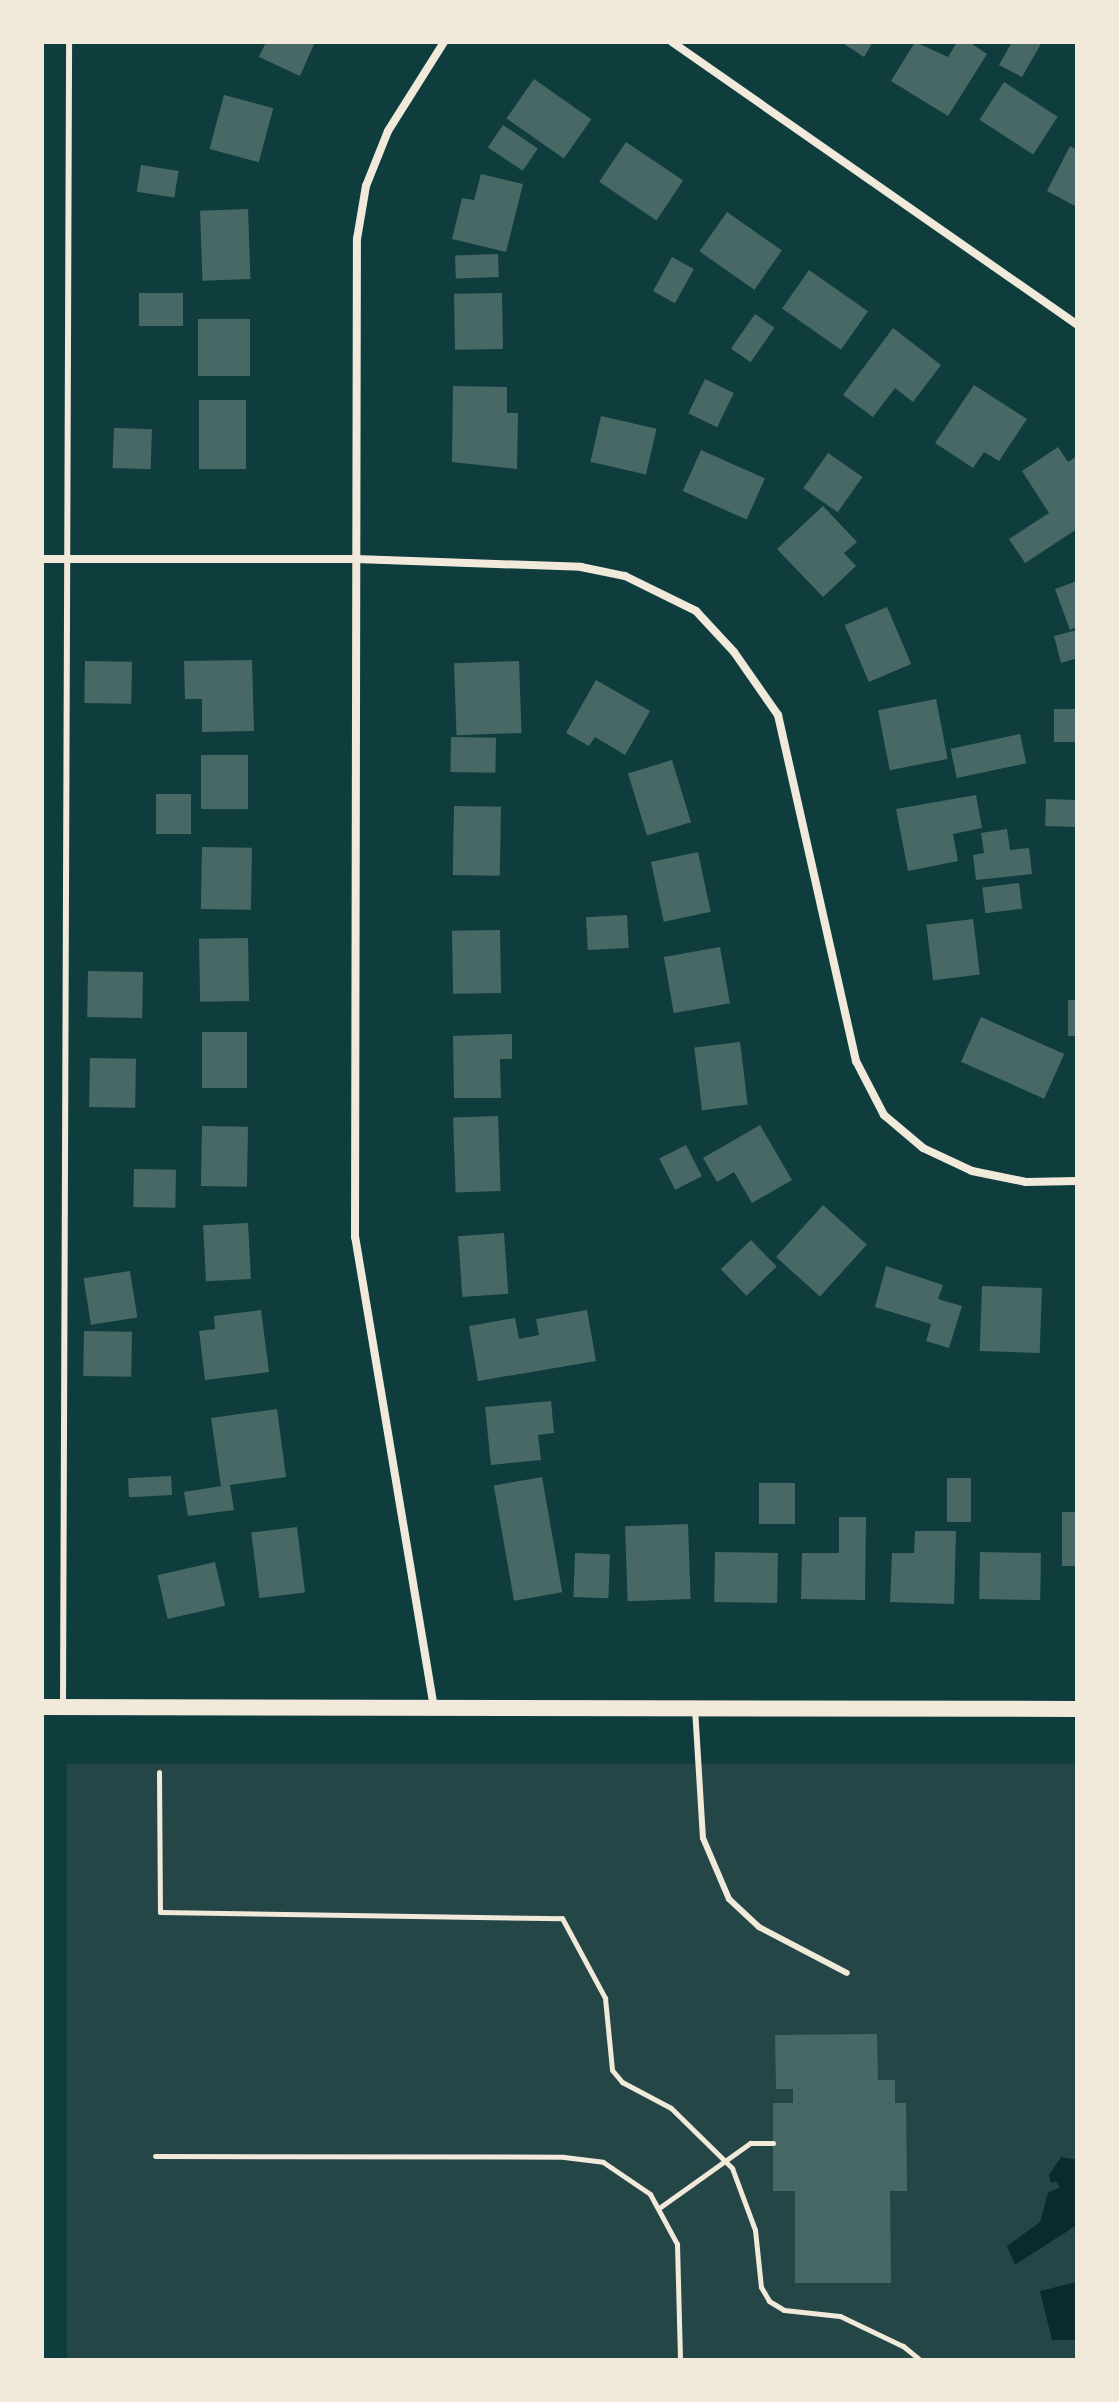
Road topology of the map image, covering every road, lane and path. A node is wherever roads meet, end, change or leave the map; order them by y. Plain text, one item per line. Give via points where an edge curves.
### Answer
1 (69, 42) edge
2 (444, 42) edge
3 (672, 42) edge
4 (1077, 325) edge
5 (42, 559) edge
6 (68, 559) junction
7 (356, 559) junction
8 (1077, 1181) edge
9 (42, 1707) edge
10 (63, 1707) junction
11 (434, 1708) junction
12 (695, 1708) junction
13 (1077, 1709) edge
14 (159, 1772) dead end
15 (847, 1973) dead end
16 (773, 2143) dead end
17 (155, 2156) dead end
18 (725, 2161) junction
19 (659, 2208) junction
20 (680, 2360) edge
21 (920, 2360) edge

1 - 6 lane
2 - 7 street via 388,131 366,186 357,239
3 - 4 street
5 - 6 street
6 - 7 street
6 - 10 lane
7 - 8 street via 581,567 625,576 696,611 734,652 778,715 856,1061 884,1115 923,1148 972,1171 1026,1182
7 - 11 street via 355,1237
9 - 10 main road
10 - 11 main road
11 - 12 main road
12 - 13 main road
12 - 15 lane via 703,1838 729,1899 759,1927
14 - 18 path via 160,1912 562,1918 605,1998 612,2070 622,2082 671,2108
16 - 18 path via 750,2143
17 - 19 path via 564,2157 603,2162 628,2175
18 - 19 path
18 - 21 path via 755,2230 761,2287 769,2301 784,2310 840,2316 903,2346
19 - 20 path via 677,2244

